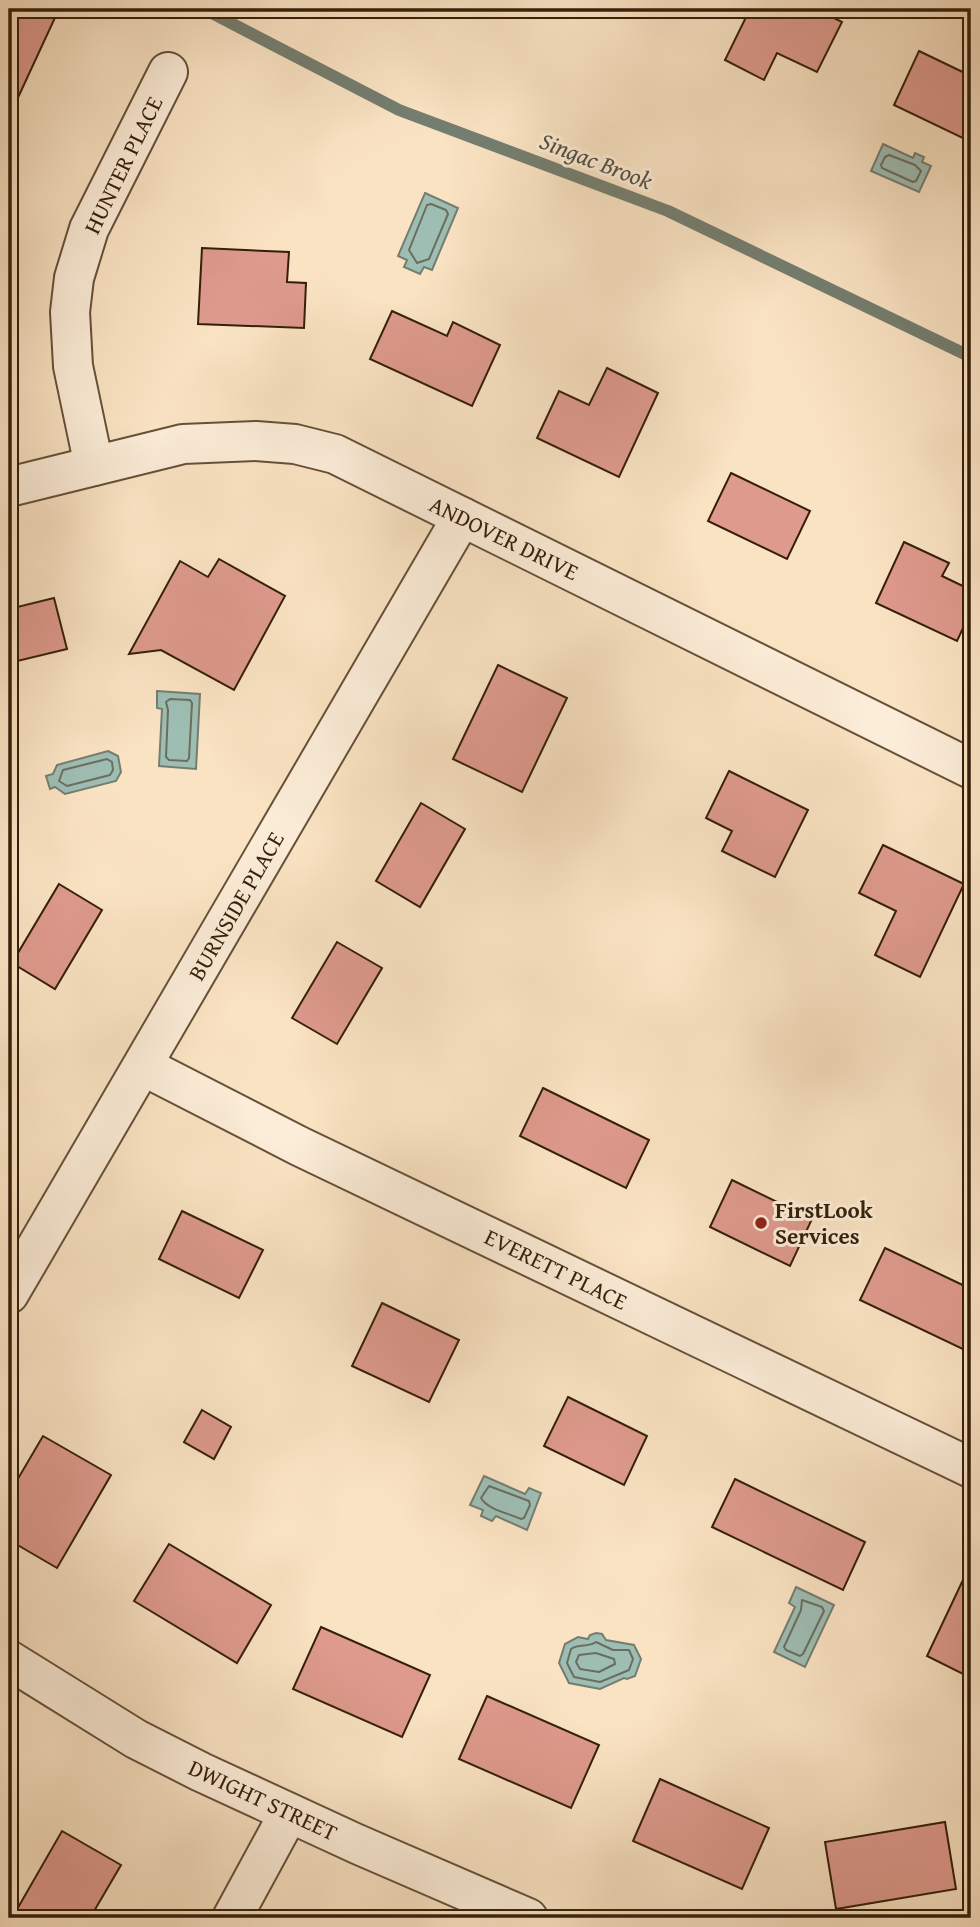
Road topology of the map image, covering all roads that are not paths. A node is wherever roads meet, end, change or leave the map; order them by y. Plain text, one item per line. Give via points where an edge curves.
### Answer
1 (168, 72) dead end
2 (94, 466) junction
3 (9, 486) edge
4 (462, 517) junction
5 (971, 769) edge
6 (143, 1066) junction
7 (9, 1294) edge
8 (971, 1468) edge
9 (9, 1660) edge
10 (289, 1813) junction
11 (232, 1918) edge
12 (528, 1918) edge

1 - 2 street, HUNTER PLACE via 89,229 74,278 70,313 73,366
2 - 3 street, ANDOVER DRIVE
2 - 4 street, ANDOVER DRIVE via 183,444 295,444 335,454
4 - 5 street, ANDOVER DRIVE
4 - 6 street, BURNSIDE PLACE
6 - 7 street, BURNSIDE PLACE
6 - 8 street, EVERETT PLACE via 299,1146
9 - 10 street, DWIGHT STREET via 136,1739
10 - 11 street
10 - 12 street, DWIGHT STREET

